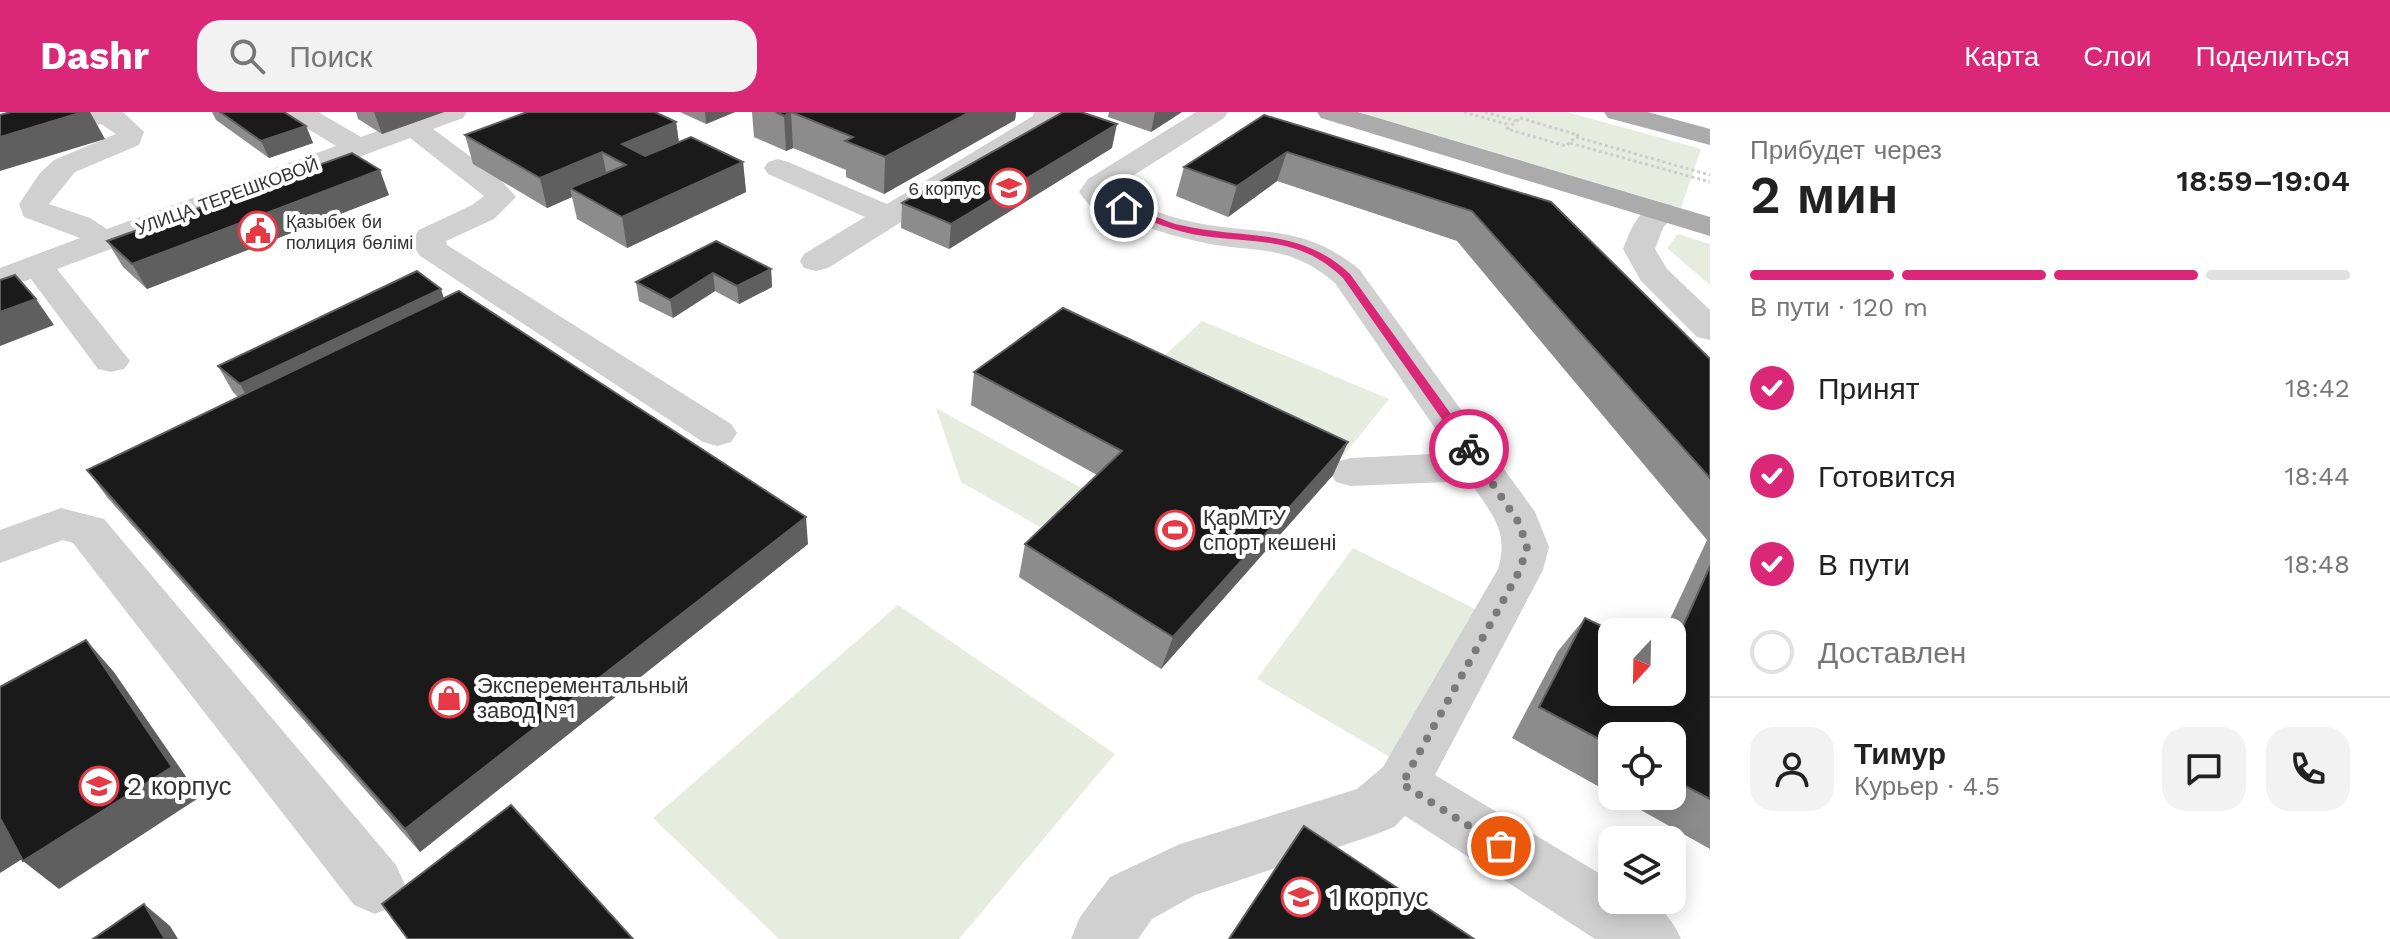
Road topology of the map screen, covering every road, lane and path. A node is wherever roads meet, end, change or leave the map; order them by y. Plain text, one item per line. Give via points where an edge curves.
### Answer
1 (299, 112) edge
2 (454, 112) edge
3 (1047, 112) edge
4 (1215, 112) edge
5 (1330, 112) edge
6 (1464, 112) edge
7 (1485, 112) edge
8 (1617, 112) edge
9 (1517, 121) junction
10 (1511, 126) junction
11 (413, 127) junction
12 (0, 133) edge
13 (1576, 137) junction
14 (1710, 137) edge
15 (1570, 143) junction
16 (358, 147) junction
17 (778, 168) dead end
18 (1710, 175) edge
19 (1710, 182) edge
20 (1661, 212) junction
21 (888, 216) junction
22 (1710, 227) edge
23 (102, 242) junction
24 (816, 261) dead end
25 (37, 265) junction
26 (0, 279) edge
27 (1710, 329) edge
28 (111, 361) dead end
29 (717, 433) dead end
30 (1482, 466) junction
31 (1351, 472) edge
32 (0, 547) edge
33 (1402, 784) junction
34 (375, 885) dead end
35 (1102, 939) edge
36 (1650, 939) edge

1 - 16 street
2 - 11 street, УЛИЦА ТЕРЕШКОВОЙ
3 - 21 street via 1045,120
4 - 30 street via 1094,192 1171,226 1204,234 1265,237 1329,260 1347,276
5 - 20 main road
6 - 10 path
7 - 9 path
8 - 14 main road
9 - 10 path
9 - 13 path
10 - 15 path via 1507,129
11 - 16 street, УЛИЦА ТЕРЕШКОВОЙ
11 - 29 street via 501,197 483,212 430,237 431,249
12 - 23 street via 92,113 110,115 130,132 129,139 58,172 34,204 44,215 92,229
13 - 15 path
13 - 18 path
15 - 19 path
16 - 23 street, УЛИЦА ТЕРЕШКОВОЙ
17 - 21 street
20 - 22 main road
20 - 27 street via 1648,225 1639,249 1653,274
21 - 24 street
23 - 25 street, УЛИЦА ТЕРЕШКОВОЙ
25 - 26 street, УЛИЦА ТЕРЕШКОВОЙ
25 - 28 street
30 - 31 street
30 - 33 street via 1519,523 1527,547 1520,570
32 - 34 street via 61,524 88,530
33 - 35 street via 1374,809 1180,872 1131,898
33 - 36 street

